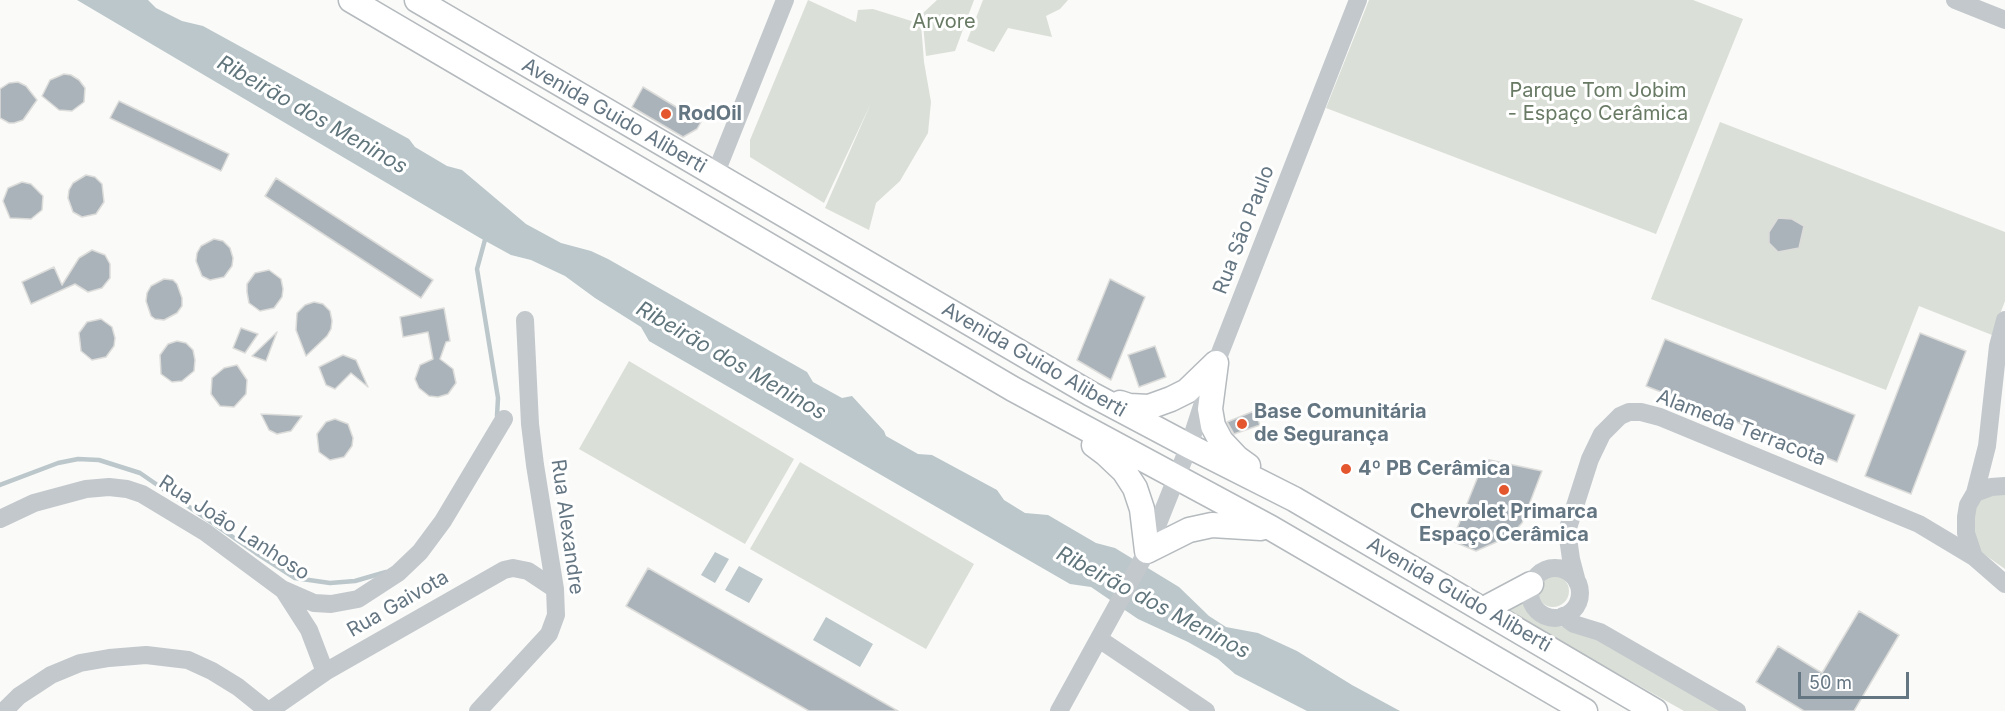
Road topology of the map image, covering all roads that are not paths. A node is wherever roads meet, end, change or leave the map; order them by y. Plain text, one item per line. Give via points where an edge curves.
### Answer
1 (351, 0) edge
2 (785, 0) edge
3 (1358, 0) edge
4 (1955, 0) edge
5 (421, 1) edge
6 (2005, 20) edge
7 (715, 175) junction
8 (913, 291) junction
9 (885, 314) junction
10 (525, 320) dead end
11 (2005, 320) edge
12 (1216, 363) junction
13 (1013, 389) junction
14 (1091, 394) junction
15 (504, 419) dead end
16 (1189, 446) junction
17 (1177, 478) junction
18 (2005, 486) edge
19 (1975, 493) junction
20 (1294, 499) junction
21 (0, 519) edge
22 (1271, 528) junction
23 (1343, 529) junction
24 (1145, 555) junction
25 (1974, 557) junction
26 (1325, 559) junction
27 (1532, 584) junction
28 (2005, 584) edge
29 (282, 589) junction
30 (555, 589) junction
31 (1578, 590) junction
32 (1484, 609) junction
33 (1563, 616) junction
34 (1600, 632) junction
35 (1099, 639) junction
36 (325, 672) junction
37 (4, 711) edge
38 (268, 711) edge
39 (478, 711) edge
40 (1059, 711) edge
41 (1206, 711) edge
42 (1585, 711) edge
43 (1655, 711) edge
44 (1737, 711) edge

1 - 9 main road, Avenida Guido Aliberti
2 - 7 street
3 - 12 street, Rua São Paulo
4 - 6 street
5 - 7 main road, Avenida Guido Aliberti
7 - 8 main road, Avenida Guido Aliberti
8 - 9 main road
8 - 14 main road, Avenida Guido Aliberti
9 - 13 main road, Avenida Guido Aliberti
10 - 30 street, Rua Alexandre via 534,465
11 - 19 street via 1998,346 1987,446
12 - 14 main road via 1187,391 1149,407 1129,406
12 - 16 street, Rua São Paulo
12 - 20 main road via 1210,409 1221,441 1237,458
13 - 17 main road, Avenida Guido Aliberti
13 - 24 main road via 1124,471 1142,509
14 - 16 main road, Avenida Guido Aliberti
15 - 29 street, Rua João Lanhoso via 443,521 399,573 358,599 331,604 314,603
16 - 17 street, Rua São Paulo
16 - 20 main road, Avenida Guido Aliberti
17 - 22 main road, Avenida Guido Aliberti
17 - 24 street, Rua São Paulo
18 - 19 street
19 - 25 street via 1966,517 1966,533
20 - 23 main road, Avenida Guido Aliberti
21 - 29 street, Rua João Lanhoso via 34,503 86,489 127,489 189,522
22 - 24 main road via 1212,525 1189,530
22 - 26 main road, Avenida Guido Aliberti
23 - 26 main road
23 - 32 main road, Avenida Guido Aliberti
24 - 35 street, Rua São Paulo
25 - 28 street, Alameda Terracota
25 - 31 street, Alameda Terracota via 1919,524 1660,417 1629,412 1602,434 1567,531
26 - 42 main road, Avenida Guido Aliberti
27 - 31 street via 1546,569 1553,568 1567,571
27 - 32 main road
27 - 33 street via 1534,607 1547,616
29 - 36 street via 309,630
30 - 36 street, Rua Gaivota via 528,571 504,570
30 - 39 street, Rua Alexandre via 555,623 549,634
31 - 33 street via 1576,606
31 - 34 street
32 - 43 main road, Avenida Guido Aliberti
33 - 34 street
34 - 44 street
35 - 40 street, Rua São Paulo
35 - 41 street
36 - 38 street, Rua Gaivota
37 - 38 street via 51,675 80,663 146,655 188,660 212,671

